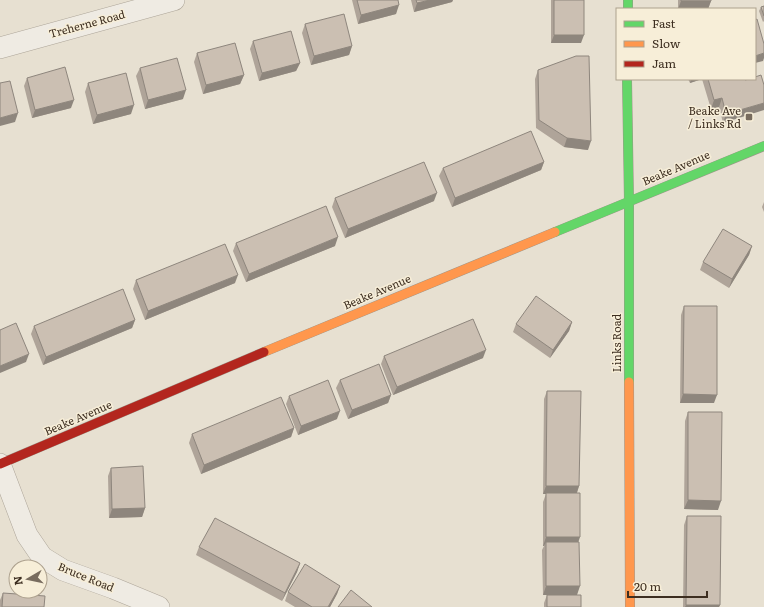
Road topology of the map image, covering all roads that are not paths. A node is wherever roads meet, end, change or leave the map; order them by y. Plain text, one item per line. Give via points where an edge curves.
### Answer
1 (174, 0) edge
2 (0, 48) edge
3 (627, 80) edge
4 (764, 146) edge
5 (629, 202) junction
6 (0, 464) edge
7 (159, 607) edge
8 (630, 607) edge

1 - 2 street, Treherne Road
3 - 5 street, Links Road
4 - 5 street, Beake Avenue via 717,163
5 - 6 street, Beake Avenue
5 - 8 street, Links Road
6 - 7 street, Bruce Road via 26,535 42,556 64,570

